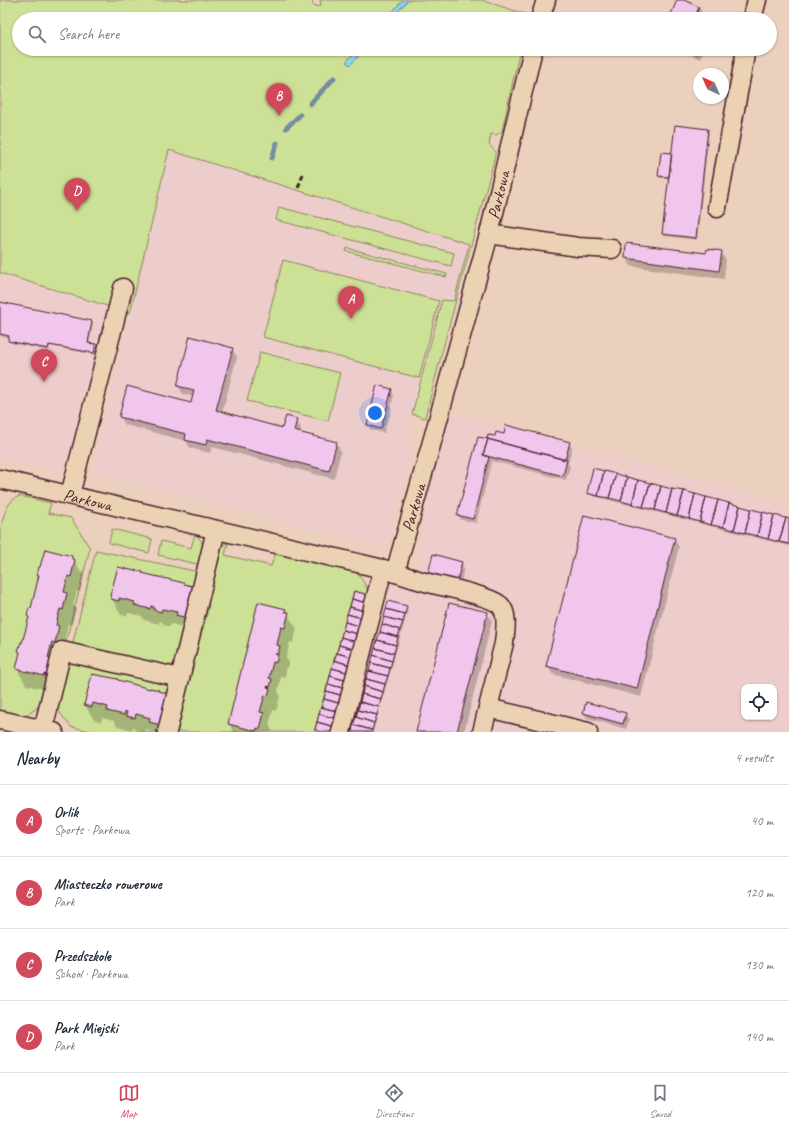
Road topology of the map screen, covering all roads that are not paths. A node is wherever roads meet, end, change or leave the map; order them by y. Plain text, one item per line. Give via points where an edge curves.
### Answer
1 (546, 0) edge
2 (757, 0) edge
3 (542, 12) edge
4 (754, 12) edge
5 (532, 56) edge
6 (745, 56) edge
7 (717, 208) dead end
8 (489, 234) junction
9 (612, 250) dead end
10 (123, 288) dead end
11 (0, 479) edge
12 (70, 495) junction
13 (216, 530) junction
14 (389, 571) junction
15 (180, 678) junction
16 (488, 708) junction
17 (0, 720) edge
18 (48, 731) edge
19 (167, 732) edge
20 (341, 732) edge
21 (482, 732) edge
22 (588, 732) edge

1 - 3 street
2 - 4 street
5 - 8 street, Parkowa
6 - 7 street
8 - 9 street
8 - 14 street, Parkowa
10 - 12 street
11 - 12 street, Parkowa
12 - 13 street, Parkowa
13 - 14 street, Parkowa
13 - 15 street
14 - 16 street via 491,599 500,606 505,614 506,629
14 - 20 street
15 - 18 street via 62,651
15 - 19 street
16 - 21 street
16 - 22 street
17 - 18 street

